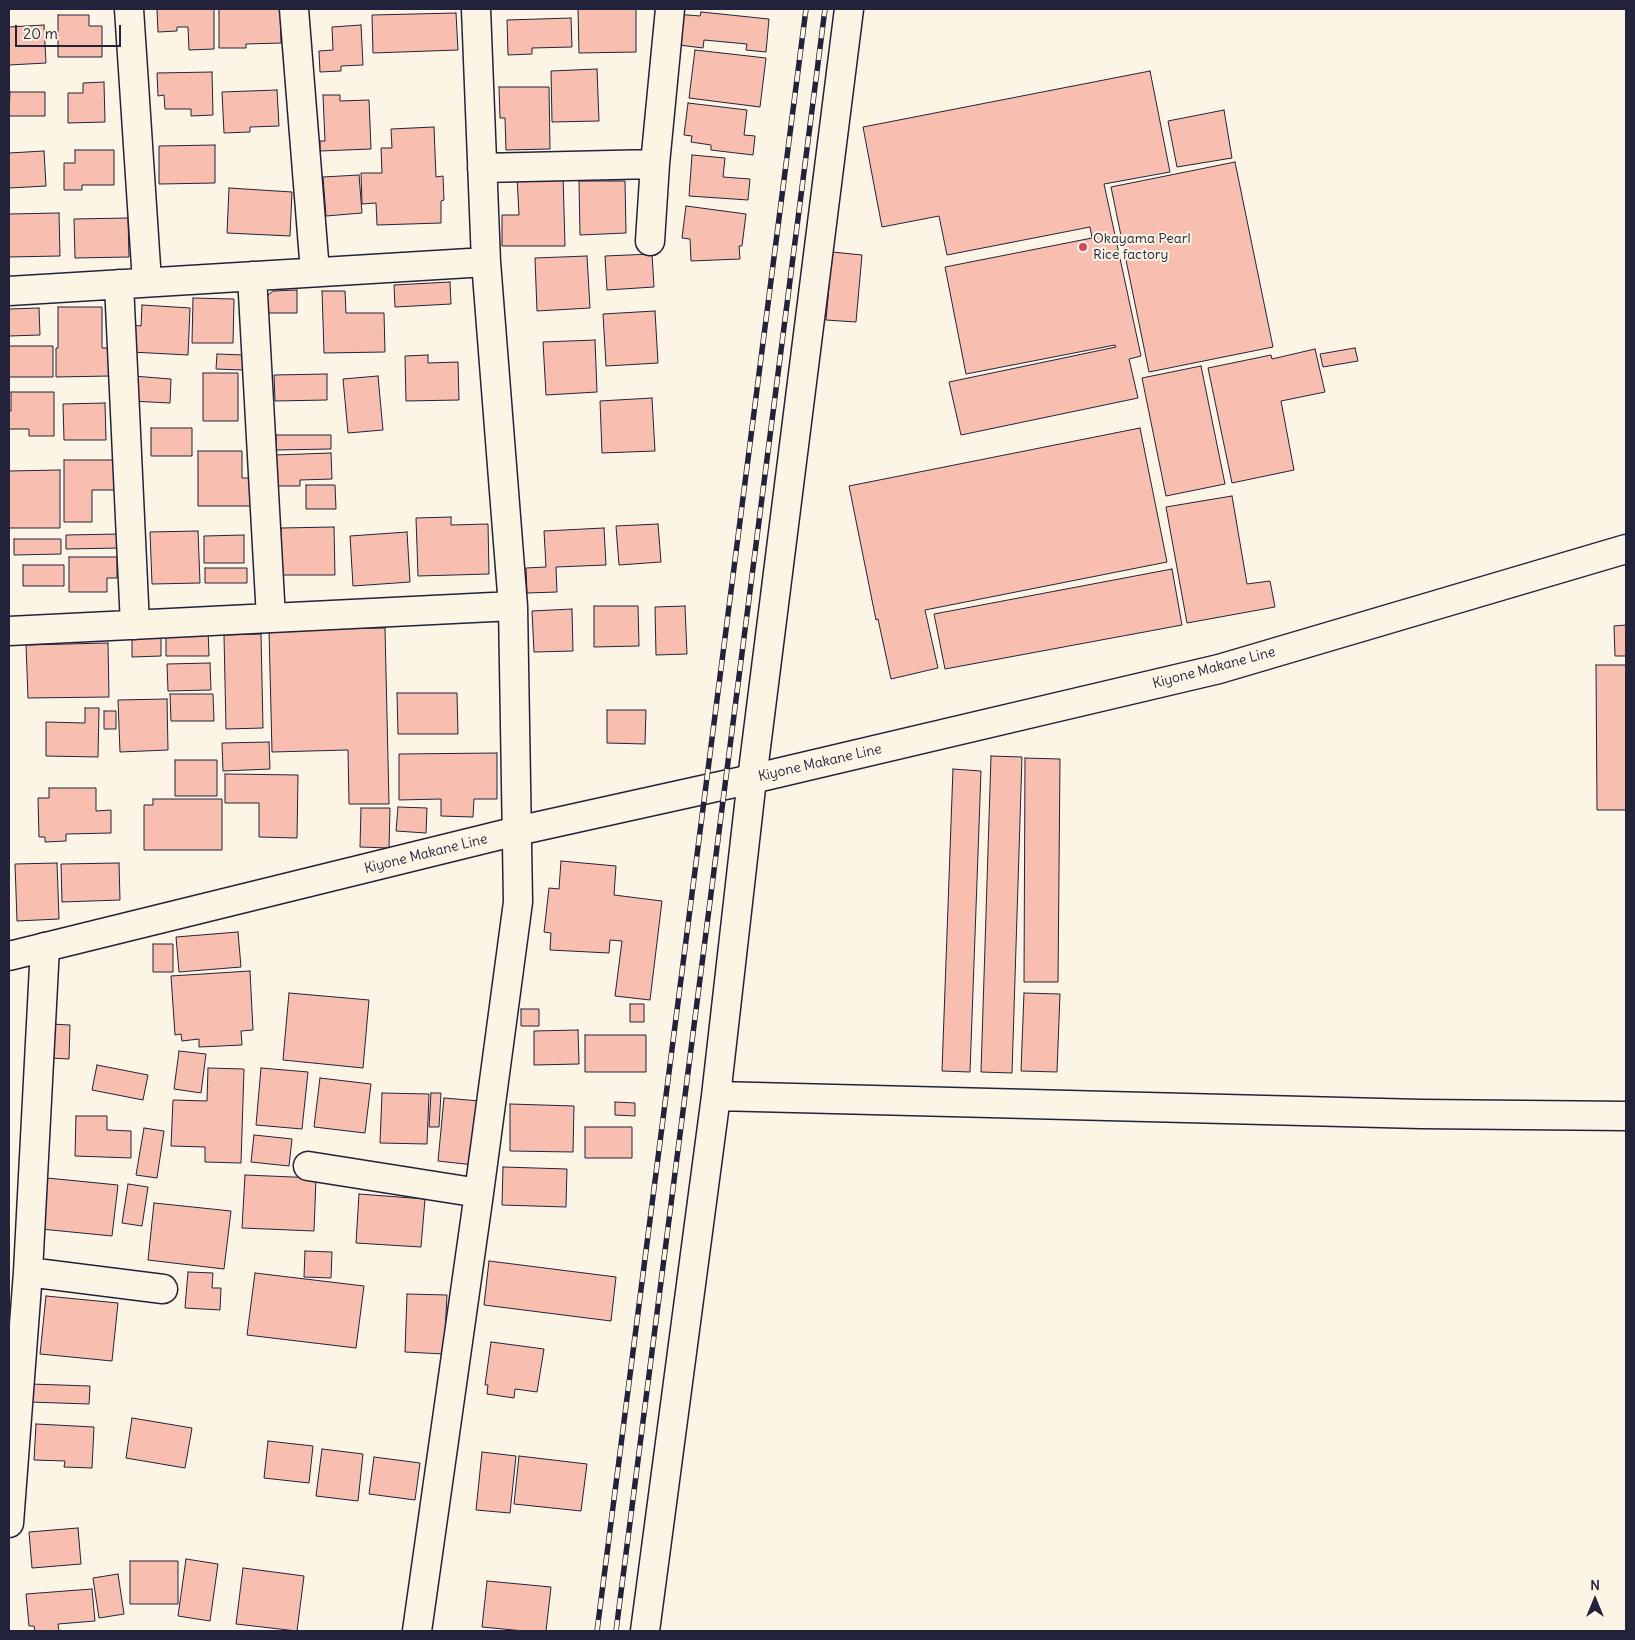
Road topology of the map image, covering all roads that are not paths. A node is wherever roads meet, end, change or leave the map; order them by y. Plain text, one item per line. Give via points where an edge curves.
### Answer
1 (129, 9) edge
2 (294, 9) edge
3 (476, 9) edge
4 (670, 9) edge
5 (849, 9) edge
6 (655, 164) junction
7 (482, 168) junction
8 (650, 241) dead end
9 (486, 262) junction
10 (315, 272) junction
11 (252, 276) junction
12 (147, 282) junction
13 (119, 284) junction
14 (9, 291) edge
15 (1626, 550) edge
16 (513, 606) junction
17 (271, 618) junction
18 (135, 625) junction
19 (9, 631) edge
20 (752, 779) junction
21 (517, 831) junction
22 (45, 947) junction
23 (9, 956) edge
24 (716, 1096) junction
25 (1626, 1116) edge
26 (308, 1166) dead end
27 (479, 1193) junction
28 (28, 1272) junction
29 (163, 1289) dead end
30 (9, 1523) edge
31 (417, 1631) edge
32 (645, 1631) edge

1 - 12 street
2 - 10 street
3 - 7 street
4 - 6 street
5 - 20 street
6 - 7 street
6 - 8 street
7 - 9 street
9 - 10 street
9 - 16 street
10 - 11 street
11 - 12 street
11 - 17 street
12 - 13 street
13 - 14 street
13 - 18 street
15 - 20 street, Kiyone Makane Line via 1219,669
16 - 17 street
16 - 21 street
17 - 18 street
18 - 19 street
20 - 21 street, Kiyone Makane Line
20 - 24 street
21 - 22 street, Kiyone Makane Line
21 - 27 street via 518,902
22 - 23 street, Kiyone Makane Line
22 - 28 street
24 - 25 street via 1421,1114
24 - 32 street
26 - 27 street
27 - 31 street
28 - 29 street
28 - 30 street

